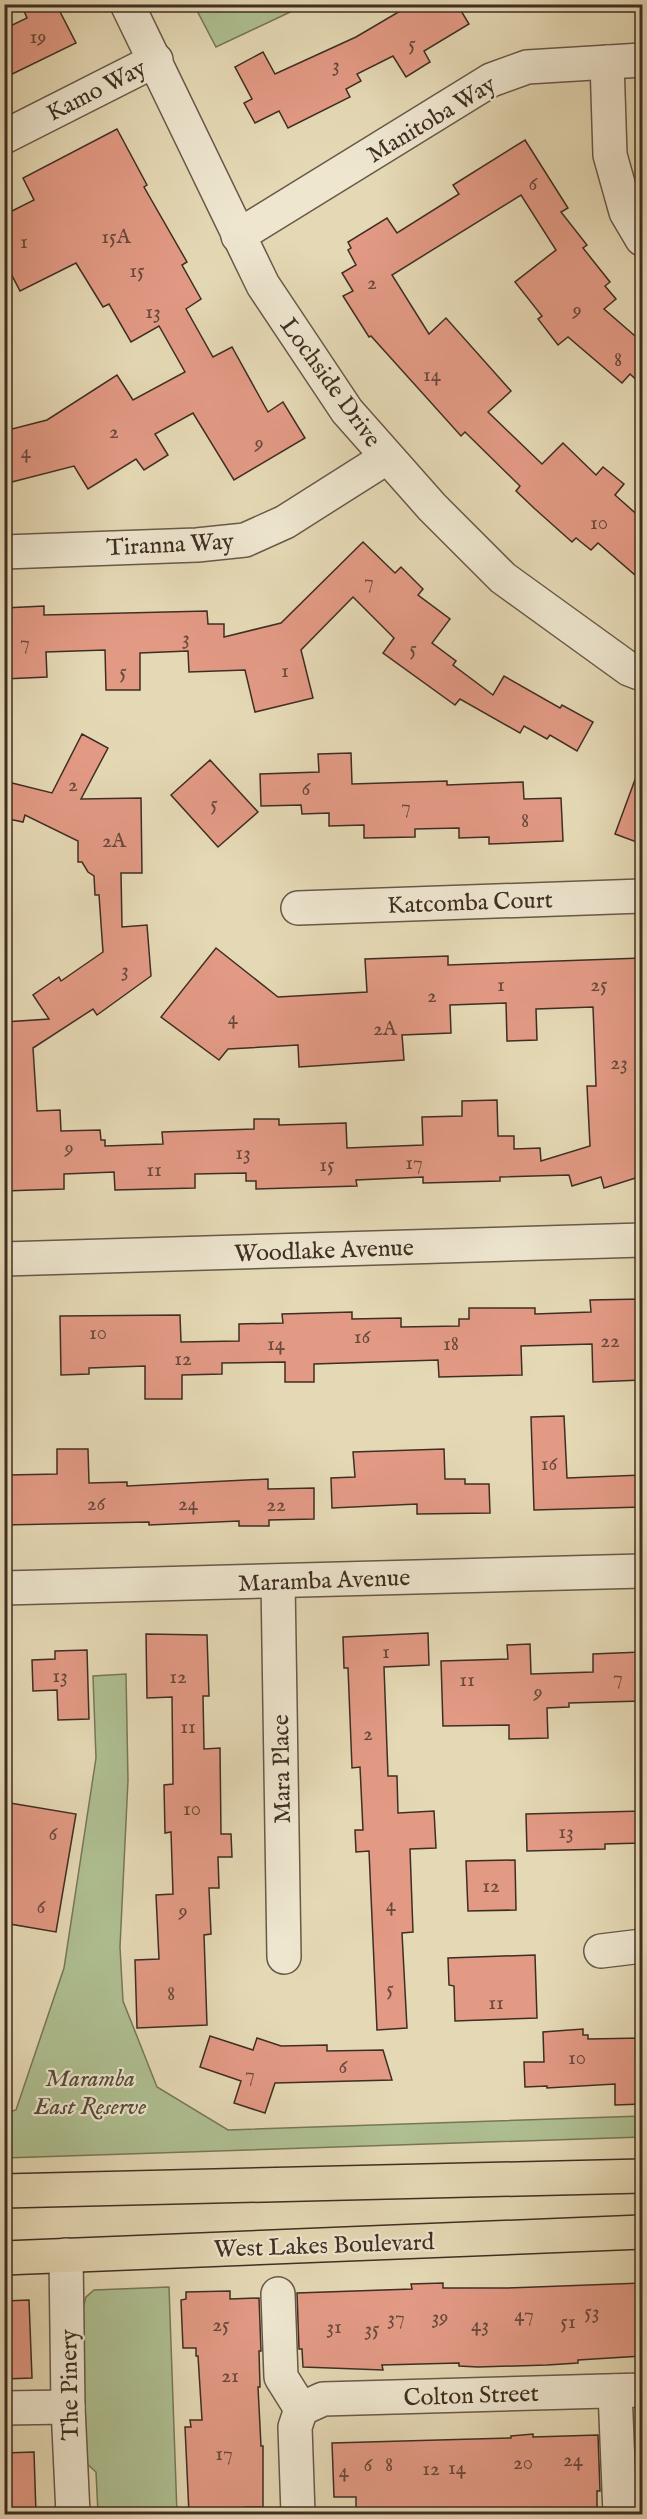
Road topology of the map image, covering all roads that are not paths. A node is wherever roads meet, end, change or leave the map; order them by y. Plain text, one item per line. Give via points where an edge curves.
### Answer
1 (127, 4) edge
2 (156, 60) junction
3 (642, 60) edge
4 (607, 62) junction
5 (4, 137) edge
6 (238, 236) junction
7 (642, 239) edge
8 (386, 458) junction
9 (4, 552) edge
10 (642, 674) edge
11 (642, 896) edge
12 (298, 908) dead end
13 (642, 1240) edge
14 (4, 1259) edge
15 (642, 1571) edge
16 (278, 1581) junction
17 (4, 1588) edge
18 (642, 1946) edge
19 (601, 1951) dead end
20 (284, 1957) dead end
21 (642, 2176) edge
22 (4, 2191) edge
23 (642, 2232) edge
24 (66, 2255) junction
25 (4, 2258) edge
26 (278, 2294) dead end
27 (629, 2390) edge
28 (68, 2407) junction
29 (4, 2408) edge
30 (300, 2409) junction
31 (73, 2514) edge
32 (298, 2514) edge
33 (620, 2514) edge

1 - 2 street, Lochside Drive
2 - 5 street, Kamo Way
2 - 6 street, Lochside Drive
3 - 4 street, Manitoba Way
4 - 6 street, Manitoba Way via 527,67 491,80
4 - 7 street via 610,155 626,212
6 - 8 street, Lochside Drive via 269,295 347,411
8 - 9 street, Tiranna Way via 285,522 245,540
8 - 10 street, Lochside Drive via 503,578 629,669
11 - 12 street, Katcomba Court
13 - 14 street, Woodlake Avenue
15 - 16 street, Maramba Avenue
16 - 17 street, Maramba Avenue
16 - 20 street, Mara Place
18 - 19 street
21 - 22 main road
23 - 24 main road, West Lakes Boulevard
24 - 25 main road, West Lakes Boulevard
24 - 28 street, The Pinery
26 - 30 street via 280,2377
27 - 30 street, Colton Street via 323,2400
27 - 33 street
28 - 29 street
28 - 31 street, The Pinery
30 - 32 street via 295,2427

